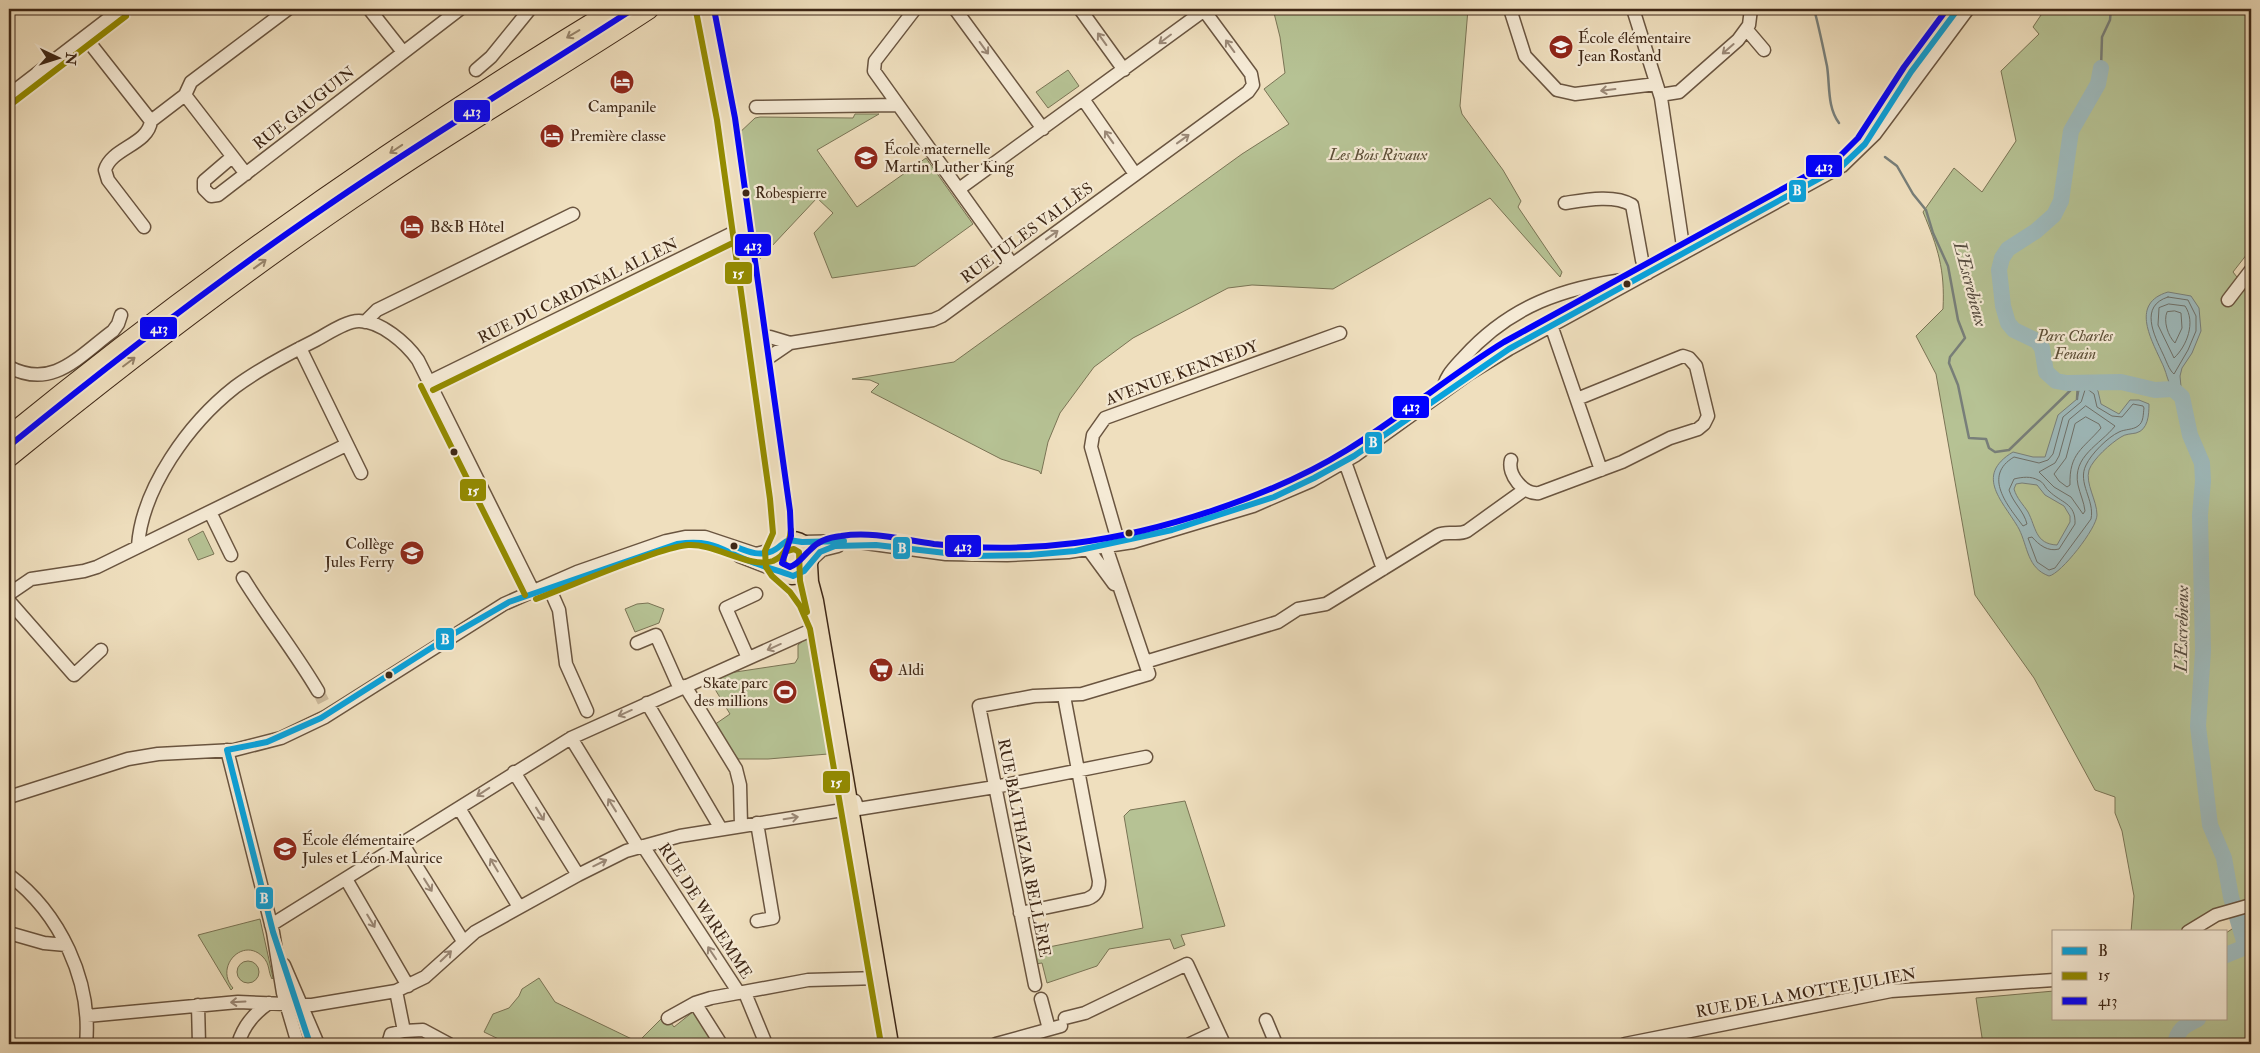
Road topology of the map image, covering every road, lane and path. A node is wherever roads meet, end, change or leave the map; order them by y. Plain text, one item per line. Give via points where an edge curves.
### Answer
1 (121, 9) edge
2 (288, 9) edge
3 (460, 9) edge
4 (530, 9) edge
5 (615, 9) edge
6 (649, 9) edge
7 (705, 9) edge
8 (718, 9) edge
9 (955, 9) edge
10 (1080, 9) edge
11 (1204, 9) edge
12 (1510, 9) edge
13 (1633, 9) edge
14 (1751, 9) edge
15 (1958, 9) edge
16 (1968, 9) edge
17 (370, 10) edge
18 (911, 10) edge
19 (1746, 30) junction
20 (85, 37) junction
21 (1764, 50) dead end
22 (403, 52) junction
23 (718, 67) junction
24 (476, 70) dead end
25 (1124, 70) junction
26 (1658, 89) junction
27 (9, 95) edge
28 (185, 95) junction
29 (1083, 99) junction
30 (898, 105) junction
31 (756, 107) dead end
32 (151, 121) junction
33 (1042, 128) junction
34 (1865, 144) junction
35 (232, 157) junction
36 (246, 174) junction
37 (1135, 174) junction
38 (959, 189) junction
39 (1565, 203) dead end
40 (573, 214) dead end
41 (144, 227) dead end
42 (741, 229) junction
43 (1684, 253) junction
44 (1012, 264) junction
45 (2251, 270) edge
46 (1643, 275) junction
47 (2228, 300) dead end
48 (122, 315) dead end
49 (366, 322) junction
50 (1551, 325) junction
51 (1340, 333) dead end
52 (757, 337) junction
53 (790, 343) junction
54 (300, 348) junction
55 (760, 360) junction
56 (9, 367) edge
57 (429, 382) junction
58 (1443, 392) junction
59 (1577, 399) junction
60 (9, 436) edge
61 (346, 445) junction
62 (9, 457) edge
63 (1511, 460) dead end
64 (1345, 462) junction
65 (775, 467) junction
66 (1601, 470) junction
67 (361, 473) dead end
68 (1524, 490) junction
69 (210, 512) junction
70 (800, 542) junction
71 (873, 544) junction
72 (1120, 544) junction
73 (138, 546) junction
74 (778, 547) junction
75 (1106, 547) junction
76 (1090, 550) junction
77 (231, 555) dead end
78 (809, 563) junction
79 (1383, 569) junction
80 (783, 574) junction
81 (243, 578) dead end
82 (548, 585) junction
83 (533, 591) junction
84 (9, 594) edge
85 (756, 594) dead end
86 (1121, 594) junction
87 (9, 601) edge
88 (818, 627) junction
89 (637, 643) dead end
90 (101, 650) dead end
91 (748, 658) junction
92 (1147, 668) junction
93 (683, 687) junction
94 (318, 692) tunnel mouth
95 (1064, 696) junction
96 (647, 703) junction
97 (587, 711) dead end
98 (571, 738) junction
99 (227, 750) junction
100 (1146, 757) dead end
101 (1077, 771) junction
102 (514, 772) junction
103 (995, 787) junction
104 (9, 797) edge
105 (849, 805) junction
106 (458, 808) junction
107 (757, 823) junction
108 (741, 825) junction
109 (721, 829) junction
110 (402, 843) junction
111 (640, 846) junction
112 (578, 874) junction
113 (9, 875) edge
114 (346, 879) junction
115 (519, 907) junction
116 (2242, 907) edge
117 (1020, 913) junction
118 (758, 921) dead end
119 (272, 928) junction
120 (2191, 930) edge
121 (9, 933) edge
122 (463, 941) junction
123 (66, 945) junction
124 (879, 978) junction
125 (2052, 980) edge
126 (1035, 985) dead end
127 (402, 989) junction
128 (742, 993) junction
129 (1041, 999) dead end
130 (269, 1003) junction
131 (695, 1003) junction
132 (287, 1004) junction
133 (198, 1005) junction
134 (304, 1010) junction
135 (87, 1016) junction
136 (292, 1018) junction
137 (668, 1018) dead end
138 (1266, 1020) dead end
139 (1048, 1029) junction
140 (404, 1031) junction
141 (1218, 1031) junction
142 (86, 1044) edge
143 (200, 1044) edge
144 (238, 1044) edge
145 (298, 1044) edge
146 (318, 1044) edge
147 (388, 1044) edge
148 (449, 1044) edge
149 (721, 1044) edge
150 (766, 1044) edge
151 (890, 1044) edge
152 (996, 1044) edge
153 (1190, 1044) edge
154 (1224, 1044) edge
155 (1276, 1044) edge
156 (1625, 1044) edge

1 - 20 street
2 - 28 street via 191,82
3 - 22 street, RUE GAUGUIN
4 - 24 street via 491,57
5 -> 60 highway via 525,64 352,179 192,294
62 -> 6 highway via 177,325 332,213 463,124
7 - 23 main road
8 - 23 main road
9 -> 33 street
25 -> 10 street
11 -> 25 street
37 -> 11 street, RUE JULES VALLÈS via 1248,92 1253,82
26 -> 12 street via 1575,94 1557,90 1525,56
13 - 26 street
14 - 19 street
15 - 34 street via 1911,72
16 - 34 street
17 - 22 street
18 - 30 street via 873,64 875,74
19 - 21 street
19 -> 26 street via 1679,92
20 - 27 street
20 - 32 street
22 - 36 street, RUE GAUGUIN
23 - 42 main road
25 - 29 street
26 - 43 street
28 - 32 street
28 - 35 street
29 - 33 street
37 -> 29 street
30 - 31 street
30 - 38 street
32 - 41 street via 148,131 110,160 105,170 108,180
33 - 38 street
34 - 43 street via 1837,169
35 - 36 street
35 - 36 street, RUE GAUGUIN via 206,178 204,189 216,197
44 -> 37 street, RUE JULES VALLÈS
38 - 44 street
39 - 46 street via 1609,200 1632,205
40 - 49 street via 377,310
42 - 52 main road
42 - 57 street, RUE DU CARDINAL ALLEN
43 - 46 street
44 - 53 street, RUE JULES VALLÈS via 938,318
45 - 47 street
46 - 50 street
46 - 58 street via 1554,296 1515,313 1468,352 1448,375
48 - 56 street via 113,331 59,371 43,375 25,374
49 - 54 street via 352,322
49 - 57 street via 405,344
50 - 58 street via 1488,361
50 - 59 street
51 - 72 street, AVENUE KENNEDY via 1105,418 1093,435 1091,447
52 - 53 street, RUE JULES VALLÈS
52 - 55 main road
53 - 55 street, RUE JULES VALLÈS
54 - 61 street
54 - 73 street via 235,387 191,432 151,493 141,520
55 - 65 main road
57 - 83 street
58 - 64 street
59 - 66 street
59 - 66 street via 1679,357 1689,358 1696,366 1708,408 1704,424
61 - 67 street
61 - 69 street
63 - 68 street via 1511,471
64 - 72 street via 1262,503
64 - 79 street
65 - 70 main road via 788,517
65 - 74 main road via 782,532
66 - 68 street via 1539,493
68 - 79 street via 1467,531 1461,534 1441,533
69 - 73 street
69 - 77 street
70 - 71 street
70 - 74 main road via 789,540
70 - 78 main road via 808,550
71 - 76 street via 961,554
71 - 78 street via 830,547 819,552
72 - 75 street
73 - 84 street via 93,569 31,579
74 - 80 main road via 774,561
74 - 82 street via 753,554 711,538 678,538
75 - 76 street
75 - 86 street
76 - 86 street
78 - 80 main road via 800,574
78 - 88 main road
79 - 92 street via 1326,604 1298,609 1282,620
80 - 82 street via 718,546 688,542
80 - 88 main road via 808,602
81 - 94 street
82 - 83 street
82 - 97 street via 560,614 566,664
83 - 99 street via 482,617 280,738 257,746
85 - 91 street via 726,608
86 - 92 street
87 - 90 street via 74,675
88 -> 91 street
88 - 105 main road
89 - 93 street via 656,635
91 - 93 street
92 - 95 street via 1093,691
93 - 96 street
93 - 108 street via 736,769 741,795
95 - 101 street
95 - 103 street, RUE BALTHAZAR BELLÈRE via 1034,696 979,706
96 -> 98 street
96 - 109 street
98 - 102 street
111 -> 98 street, RUE DE WAREMME
99 - 104 street via 128,758
99 - 119 street
100 - 101 street
101 - 103 street
101 - 117 street via 1098,889 1087,899
102 -> 106 street
102 -> 112 street
103 - 105 street via 858,810 855,801
103 - 117 street, RUE BALTHAZAR BELLÈRE
107 -> 105 street
105 - 124 main road
106 - 110 street
115 -> 106 street
107 - 108 street
107 - 118 street via 773,918
108 - 109 street
109 - 111 street
110 - 114 street
110 -> 122 street
112 -> 111 street
128 -> 111 street, RUE DE WAREMME
112 - 115 street
113 - 123 street via 45,910
114 - 119 street
114 -> 127 street
115 - 122 street
116 - 120 street via 2211,918
117 - 126 street, RUE BALTHAZAR BELLÈRE
119 - 132 street
119 - 134 street via 288,978
121 - 123 street via 44,943
127 -> 122 street via 425,977
123 - 135 street via 80,980
124 - 128 street via 808,980
124 - 151 main road
125 - 156 street, RUE DE LA MOTTE JULIEN via 1891,991
127 - 134 street
127 - 140 street
128 - 131 street
128 - 150 street, RUE DE WAREMME
129 - 139 street
130 - 132 street
130 -> 133 street
130 - 144 street via 254,1015
131 - 137 street
131 - 149 street
132 - 134 street
132 - 136 street
133 - 135 street
133 - 143 street
134 - 136 street
134 - 146 street
135 - 142 street
136 - 145 street
138 - 155 street
139 - 141 street via 1187,964
139 - 152 street
140 - 147 street via 391,1034
140 - 148 street via 423,1030
141 - 153 street
141 - 154 street

